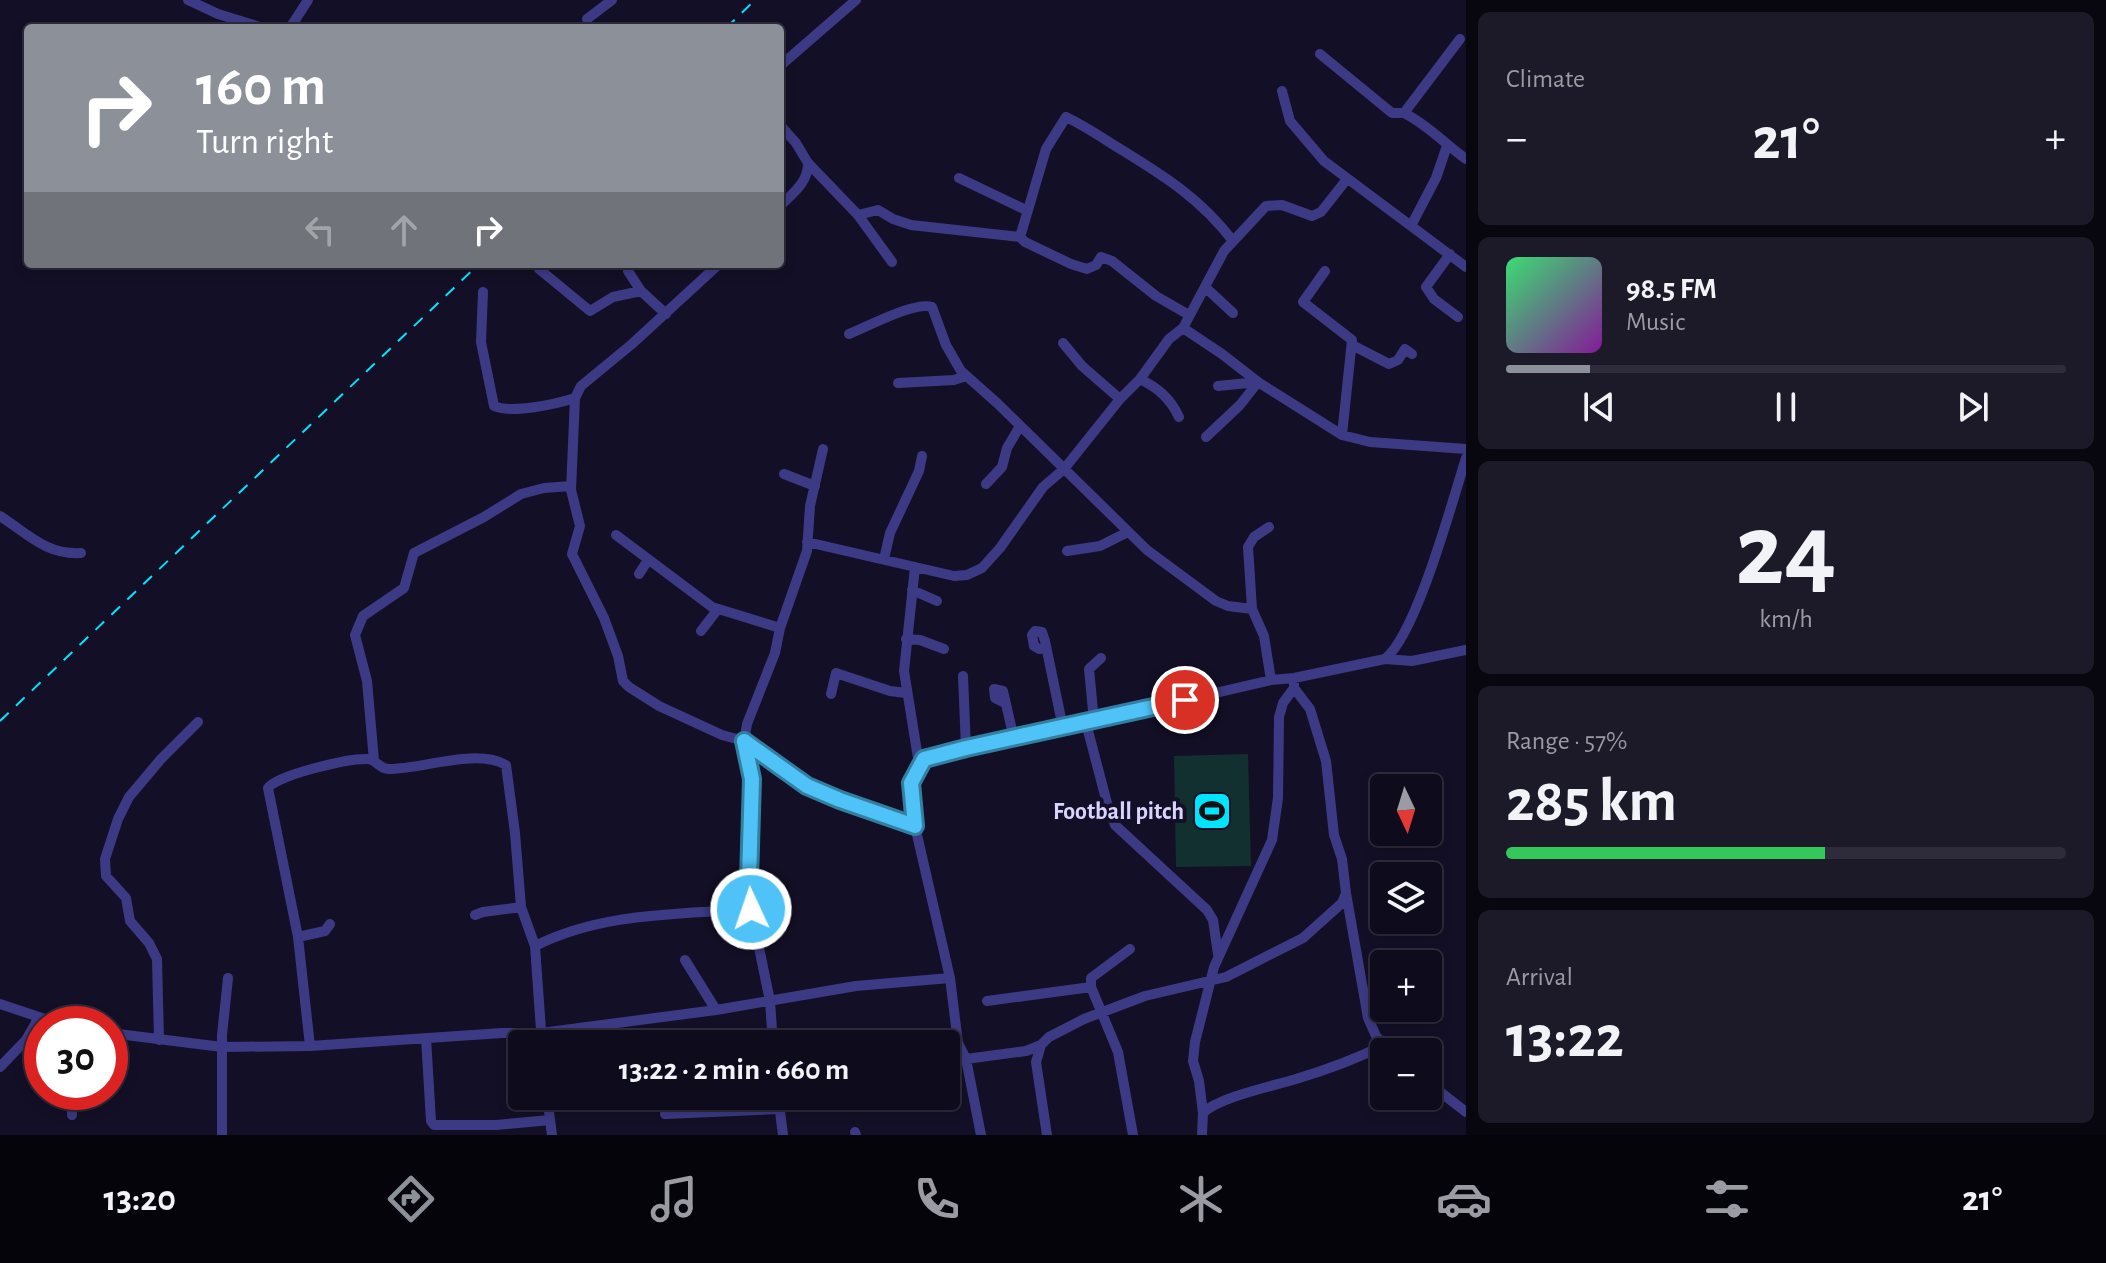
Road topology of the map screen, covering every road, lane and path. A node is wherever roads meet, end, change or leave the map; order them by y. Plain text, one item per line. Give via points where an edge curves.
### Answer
1 (188, 0) edge
2 (308, 0) edge
3 (612, 0) edge
4 (856, 0) edge
5 (587, 19) dead end
6 (250, 24) edge
7 (293, 24) edge
8 (1460, 39) dead end
9 (1320, 54) dead end
10 (784, 63) edge
11 (1282, 91) dead end
12 (1404, 113) junction
13 (784, 130) edge
14 (1447, 146) junction
15 (1466, 159) edge
16 (808, 163) junction
17 (959, 178) dead end
18 (1347, 179) junction
19 (784, 202) edge
20 (1026, 210) junction
21 (858, 215) junction
22 (1412, 224) junction
23 (1020, 237) junction
24 (1233, 241) junction
25 (1450, 254) junction
26 (892, 262) dead end
27 (1466, 267) edge
28 (715, 268) edge
29 (539, 269) dead end
30 (628, 271) dead end
31 (1325, 271) dead end
32 (1205, 287) junction
33 (641, 291) junction
34 (483, 292) dead end
35 (1233, 313) dead end
36 (666, 314) junction
37 (1189, 315) junction
38 (1458, 317) dead end
39 (1183, 328) junction
40 (849, 334) dead end
41 (1063, 343) dead end
42 (1354, 346) junction
43 (1412, 354) dead end
44 (966, 376) junction
45 (1140, 379) junction
46 (1258, 382) junction
47 (898, 383) dead end
48 (1218, 386) dead end
49 (575, 398) junction
50 (1120, 399) junction
51 (1179, 417) dead end
52 (1020, 426) junction
53 (1342, 435) junction
54 (1206, 437) dead end
55 (823, 449) dead end
56 (1466, 449) edge
57 (922, 456) dead end
58 (1466, 458) edge
59 (1064, 469) junction
60 (784, 474) dead end
61 (986, 484) dead end
62 (571, 486) junction
63 (815, 486) junction
64 (0, 516) edge
65 (1269, 527) dead end
66 (1128, 532) junction
67 (616, 535) dead end
68 (807, 542) junction
69 (1067, 551) dead end
70 (81, 553) dead end
71 (884, 559) junction
72 (648, 560) junction
73 (915, 567) junction
74 (639, 574) dead end
75 (912, 590) junction
76 (937, 601) dead end
77 (718, 609) junction
78 (1252, 609) junction
79 (780, 628) junction
80 (701, 631) dead end
81 (906, 639) junction
82 (1046, 648) dead end
83 (944, 649) dead end
84 (1466, 650) edge
85 (1101, 658) dead end
86 (1385, 659) junction
87 (963, 676) dead end
88 (1271, 680) junction
89 (1294, 683) junction
90 (906, 693) junction
91 (831, 694) dead end
92 (1005, 703) dead end
93 (198, 722) dead end
94 (1090, 722) junction
95 (1063, 728) junction
96 (1014, 739) junction
97 (744, 741) junction
98 (966, 748) junction
99 (374, 761) junction
100 (919, 764) junction
101 (915, 826) junction
102 (1346, 893) junction
103 (521, 907) junction
104 (751, 909) junction
105 (475, 915) dead end
106 (330, 924) dead end
107 (298, 937) junction
108 (535, 946) junction
109 (1130, 949) dead end
110 (1218, 956) junction
111 (685, 960) dead end
112 (228, 978) dead end
113 (950, 978) junction
114 (1211, 981) junction
115 (1091, 987) junction
116 (770, 1001) junction
117 (987, 1001) dead end
118 (0, 1004) edge
119 (1122, 1005) junction
120 (716, 1010) junction
121 (1103, 1012) junction
122 (24, 1013) edge
123 (540, 1030) edge
124 (595, 1030) edge
125 (772, 1030) edge
126 (1111, 1032) junction
127 (128, 1036) edge
128 (426, 1038) junction
129 (1381, 1038) edge
130 (508, 1039) edge
131 (159, 1040) junction
132 (24, 1042) edge
133 (1041, 1045) junction
134 (310, 1046) junction
135 (222, 1047) junction
136 (1026, 1051) junction
137 (1370, 1054) edge
138 (966, 1059) junction
139 (1036, 1062) junction
140 (0, 1067) edge
141 (1442, 1093) edge
142 (72, 1110) edge
143 (549, 1110) edge
144 (757, 1110) edge
145 (780, 1110) edge
146 (1466, 1112) edge
147 (1203, 1113) junction
148 (665, 1114) dead end
149 (72, 1115) dead end
150 (550, 1120) junction
151 (222, 1135) edge
152 (552, 1135) edge
153 (783, 1135) edge
154 (981, 1135) edge
155 (1047, 1135) edge
156 (1133, 1135) edge
157 (1202, 1135) edge

1 - 6 street
2 - 7 street
3 - 5 street
4 - 10 street
8 - 12 street
9 - 12 street via 1392,113
11 - 18 street via 1297,131
12 - 14 street
13 - 16 street
14 - 15 street
14 - 22 street
16 - 19 street via 802,184
16 - 21 street
17 - 20 street
18 - 22 street
18 - 24 street via 1321,212 1312,216 1282,205 1266,206
20 - 23 street
20 - 24 street via 1046,149 1066,117 1177,183
21 - 23 street via 878,210 911,225
21 - 26 street
22 - 25 street
23 - 37 street via 1087,269 1101,257 1112,261
24 - 32 street
25 - 27 street
25 - 38 street via 1426,287
28 - 36 street
29 - 33 street via 590,311 613,297
30 - 33 street
31 - 42 street via 1303,302
32 - 35 street
32 - 37 street
33 - 36 street
34 - 49 street via 481,342 494,406 517,409
36 - 49 street via 581,386
37 - 39 street
39 - 45 street
39 - 46 street
40 - 44 street via 890,316 932,307 946,345
41 - 50 street
42 - 43 street via 1389,364 1405,349
42 - 53 street
44 - 47 street
44 - 52 street
45 - 50 street
45 - 51 street via 1158,388
46 - 48 street
46 - 53 street
46 - 54 street
49 - 62 street
50 - 59 street
52 - 59 street
52 - 61 street via 1002,467
53 - 56 street
55 - 63 street
57 - 71 street
58 - 86 street via 1414,610 1395,651
59 - 66 street
59 - 73 street via 1043,487 982,568 954,576
60 - 63 street
62 - 97 street via 580,526 572,554 604,618 623,681 659,706
62 - 99 street via 521,494 414,553 404,588 363,616 355,635 367,681
63 - 68 street
64 - 70 street via 51,550
65 - 78 street via 1248,547
66 - 69 street via 1100,546
66 - 78 street via 1216,601
67 - 72 street
68 - 71 street
68 - 79 street
71 - 73 street
72 - 74 street
72 - 77 street
73 - 75 street
75 - 76 street
75 - 81 street
77 - 79 street
77 - 80 street
78 - 88 street via 1264,636
79 - 97 street
81 - 83 street
81 - 90 street
82 - 95 street
84 - 86 street via 1412,661
85 - 94 street via 1089,669
86 - 89 street
87 - 98 street
88 - 89 street
88 - 94 street
89 - 102 street via 1310,709 1326,761
89 - 110 street via 1278,724 1272,840
90 - 91 street via 836,673
90 - 100 street
92 - 96 street
93 - 131 street via 129,797 105,859 106,876 126,898 130,921 157,959
94 - 95 street
94 - 110 street via 1115,825 1207,910
95 - 96 street
96 - 98 street
97 - 101 street via 807,786
97 - 104 street via 752,779
98 - 100 street
99 - 103 street via 388,769 474,760 506,765
99 - 107 street via 310,770 268,788
100 - 101 street via 911,783
101 - 113 street
102 - 114 street via 1339,907 1303,938
102 - 129 street via 1368,1018
103 - 105 street
103 - 108 street
104 - 108 street via 639,915 562,932
104 - 116 street
106 - 107 street via 325,931
107 - 134 street
108 - 123 street
109 - 115 street via 1091,978
110 - 114 street
111 - 120 street
112 - 135 street
113 - 116 street
113 - 138 street via 958,1043
114 - 119 street
114 - 147 street via 1193,1054
115 - 117 street
115 - 121 street
116 - 120 street
116 - 125 street
118 - 122 street
119 - 121 street
119 - 126 street
120 - 124 street
121 - 126 street
121 - 133 street via 1058,1031
126 - 156 street
127 - 131 street
128 - 130 street
128 - 134 street
128 - 150 street via 434,1125
131 - 135 street
132 - 140 street
133 - 136 street
133 - 139 street
134 - 135 street
135 - 151 street
136 - 138 street
136 - 139 street
137 - 147 street via 1215,1104
138 - 154 street
139 - 155 street
141 - 146 street
142 - 149 street
143 - 150 street
144 - 148 street
145 - 153 street
147 - 157 street
150 - 152 street

